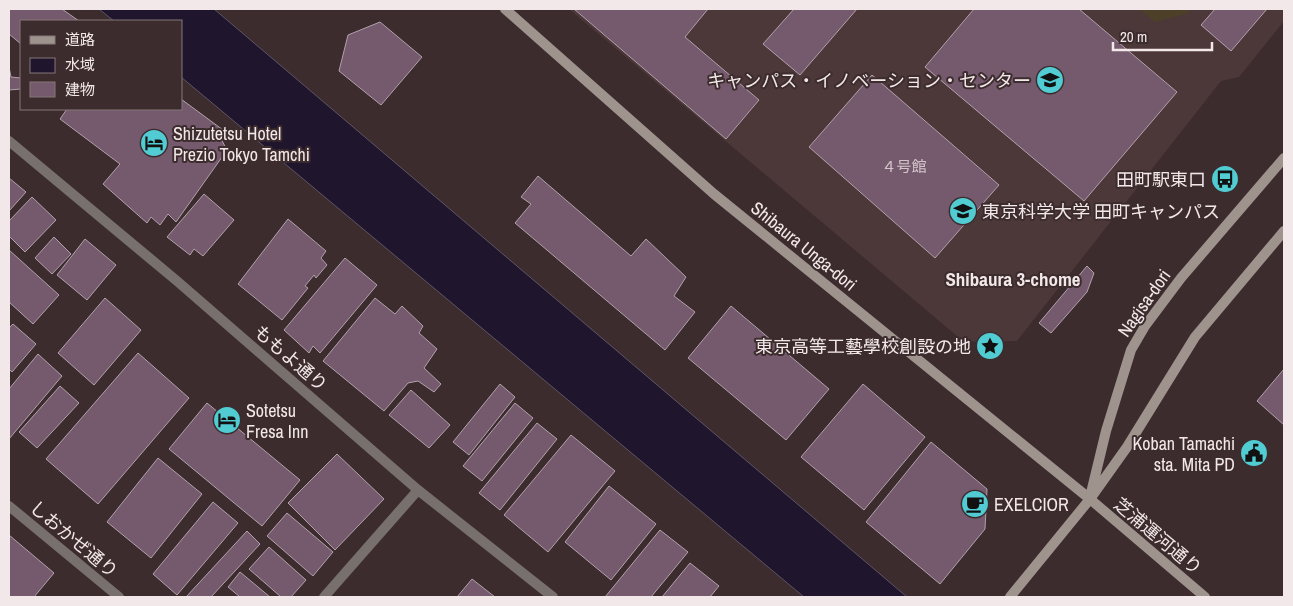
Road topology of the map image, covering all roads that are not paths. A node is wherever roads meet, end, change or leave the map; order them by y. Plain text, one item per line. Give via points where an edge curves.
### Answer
1 (505, 9) edge
2 (9, 141) edge
3 (1284, 158) edge
4 (1284, 231) edge
5 (418, 490) junction
6 (1090, 499) junction
7 (9, 506) edge
8 (119, 597) edge
9 (324, 597) edge
10 (553, 597) edge
11 (1010, 597) edge
12 (1205, 597) edge

1 - 6 street, Shibaura Unga-dori via 714,194
2 - 5 street, ももよ通り via 177,281
3 - 6 street, Nagisa-dori via 1181,278 1140,334 1119,387
4 - 6 street, Nagisa-dori via 1195,337 1127,447
5 - 9 street
5 - 10 street, ももよ通り
6 - 11 street, Nagisa-dori
6 - 12 street, 芝浦運河通り
7 - 8 street, しおかぜ通り

